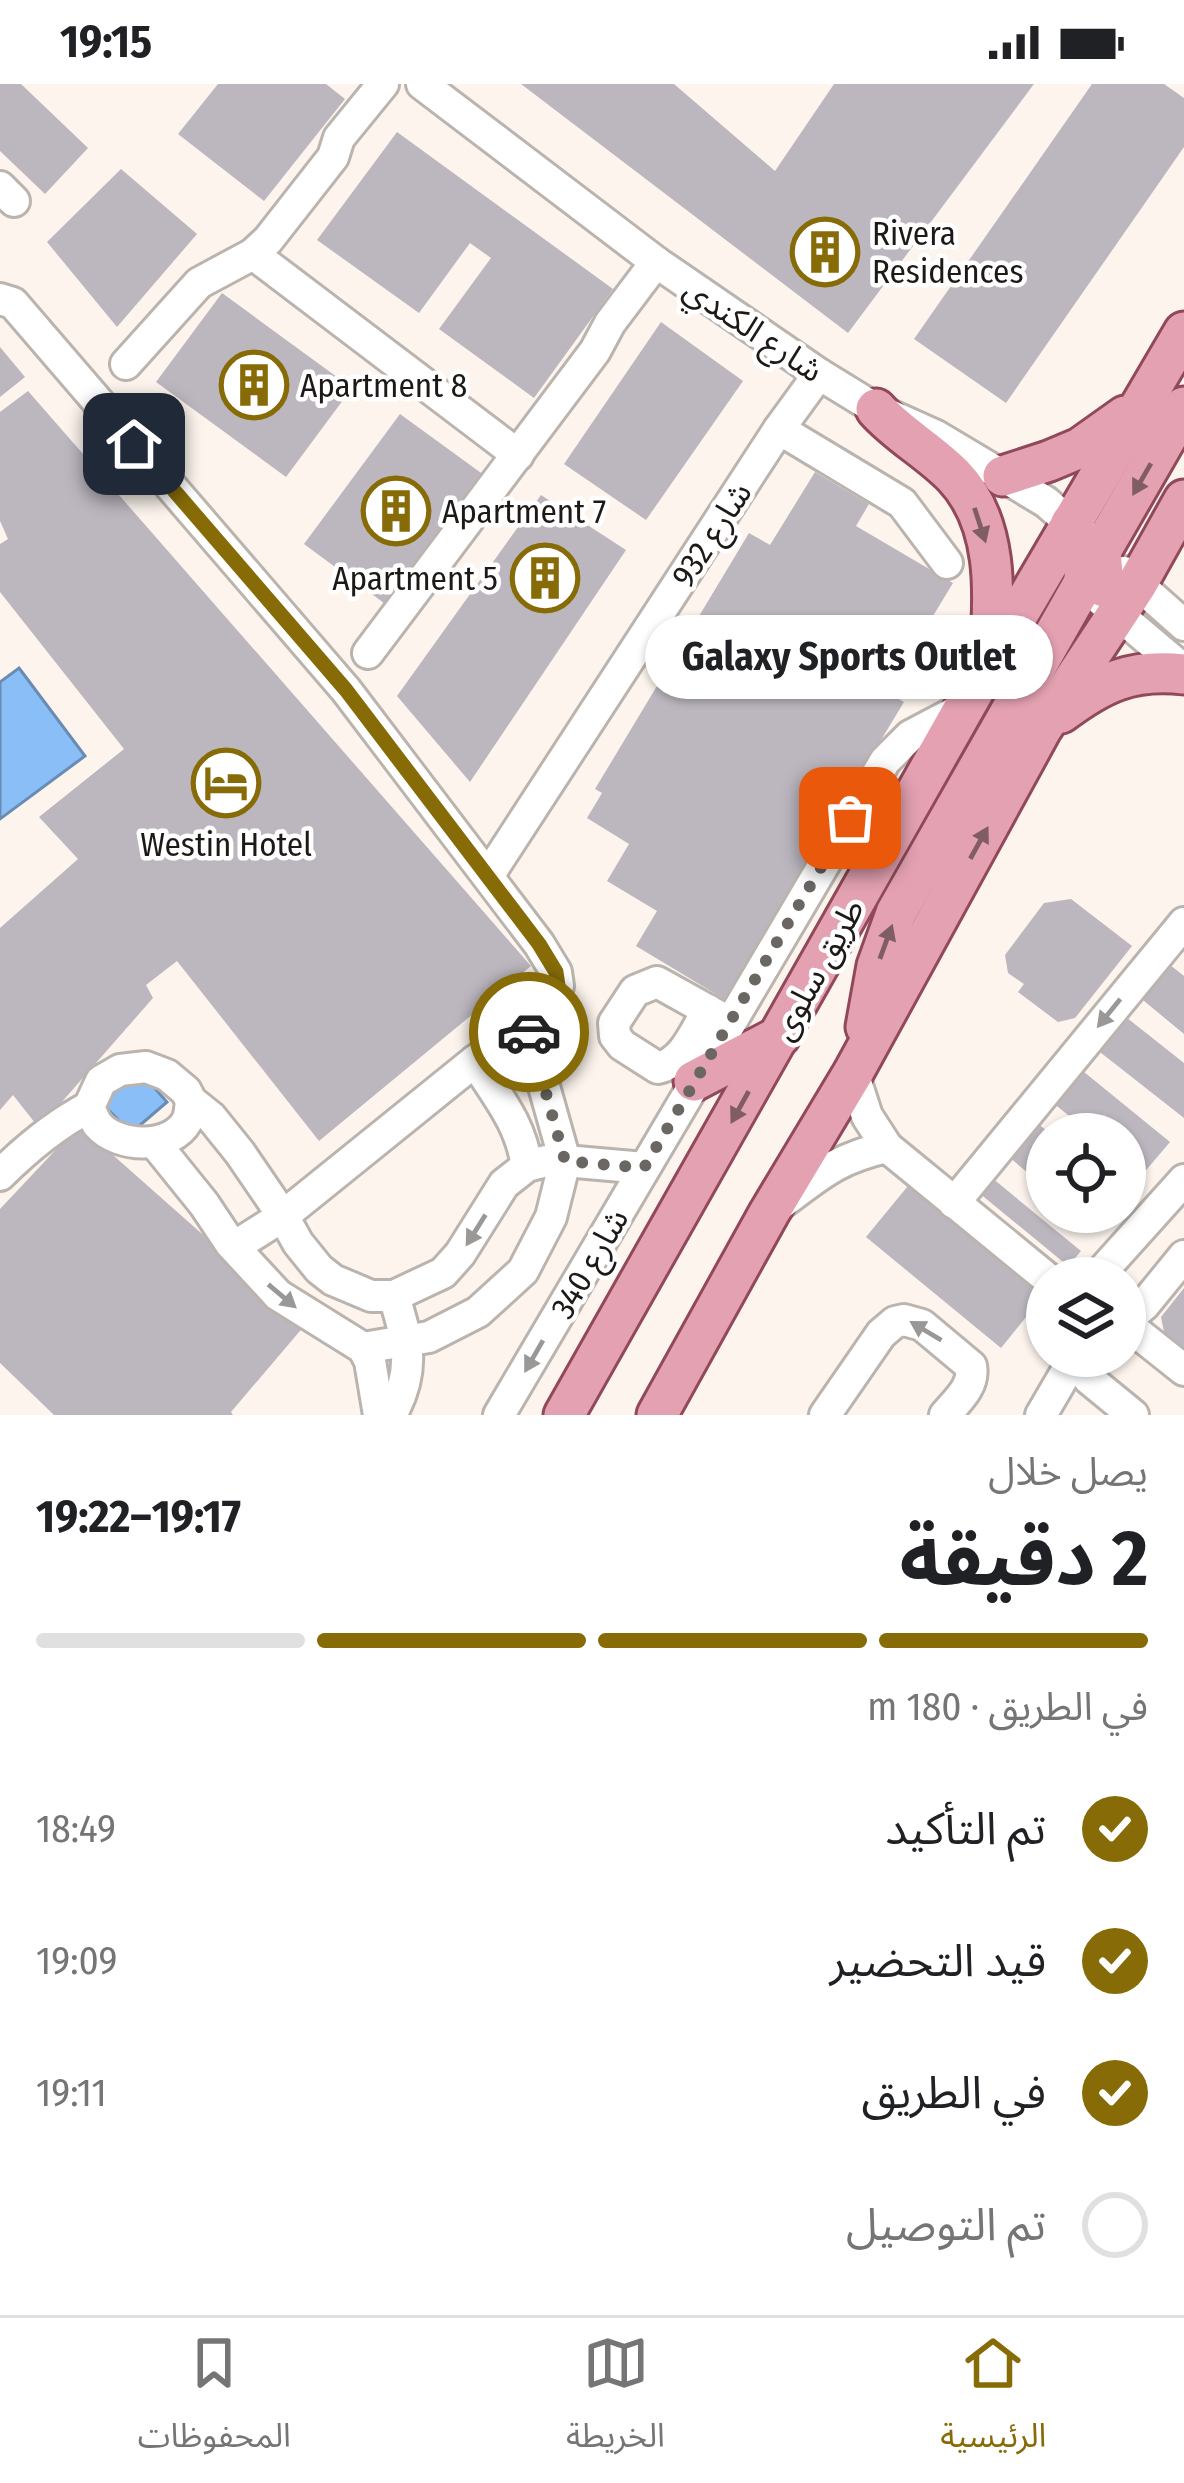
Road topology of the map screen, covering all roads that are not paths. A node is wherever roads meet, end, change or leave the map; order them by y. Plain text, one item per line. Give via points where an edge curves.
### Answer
1 (382, 84) edge
2 (405, 84) edge
3 (422, 84) edge
4 (333, 158) junction
5 (254, 254) junction
6 (664, 268) junction
7 (0, 299) edge
8 (1184, 332) edge
9 (126, 364) dead end
10 (819, 374) junction
11 (1139, 405) junction
12 (1184, 406) edge
13 (876, 410) junction
14 (779, 429) junction
15 (518, 455) junction
16 (1003, 476) junction
17 (1184, 500) edge
18 (1061, 539) junction
19 (947, 563) dead end
20 (1092, 568) junction
21 (1127, 599) junction
22 (1184, 625) edge
23 (368, 653) dead end
24 (988, 664) junction
25 (1184, 672) edge
26 (965, 707) junction
27 (1042, 728) junction
28 (488, 876) junction
29 (1184, 922) edge
30 (527, 1026) junction
31 (780, 1036) junction
32 (475, 1061) junction
33 (858, 1065) junction
34 (694, 1081) junction
35 (191, 1101) junction
36 (89, 1107) junction
37 (154, 1142) junction
38 (887, 1147) junction
39 (565, 1161) junction
40 (527, 1166) junction
41 (644, 1168) junction
42 (0, 1175) edge
43 (1184, 1180) edge
44 (955, 1203) junction
45 (769, 1214) junction
46 (283, 1216) junction
47 (234, 1247) junction
48 (1184, 1256) edge
49 (1115, 1257) edge
50 (1026, 1261) edge
51 (394, 1296) junction
52 (1146, 1303) edge
53 (1146, 1339) edge
54 (407, 1341) junction
55 (363, 1348) junction
56 (1184, 1370) edge
57 (1061, 1377) edge
58 (1091, 1377) edge
59 (379, 1415) edge
60 (391, 1415) edge
61 (499, 1415) edge
62 (564, 1415) edge
63 (656, 1415) edge
64 (825, 1415) edge
65 (945, 1415) edge
66 (1041, 1415) edge
67 (1133, 1415) edge

1 - 4 street
2 - 4 street
3 - 6 street, شارع الكندي
4 - 5 street
5 - 9 street via 199,283
5 - 15 street
6 - 10 street, شارع الكندي
6 - 15 street via 637,320 596,351
7 - 28 street via 13,304 346,690
8 - 11 main road, طريق سلوى
10 - 13 street, شارع الكندي
10 - 14 street, شارع 932
11 - 16 main road via 1080,448
11 - 18 main road, طريق سلوى
12 -> 20 main road
13 - 16 street, شارع الكندي
13 -> 24 main road via 972,500 994,596
14 - 19 street via 902,503
14 - 28 street, شارع 932
15 - 23 street
16 - 18 street, شارع الكندي via 1046,502
17 - 21 main road
18 - 20 main road via 1083,552 1085,574
18 - 24 main road, طريق سلوى
20 - 21 main road
33 -> 20 main road via 896,913
21 - 22 street
21 - 25 street
21 - 27 main road
24 - 26 main road, طريق سلوى
25 - 27 main road via 1119,678
26 - 31 main road, طريق سلوى
26 - 34 street, شارع 340 via 910,736 885,761 718,1016
33 -> 27 main road
28 - 30 street via 556,972 558,986
29 -> 44 street
30 - 32 street
30 - 39 street
31 - 34 main road
31 -> 62 main road, طريق سلوى
32 - 40 street via 523,1140
32 - 46 street
33 - 38 street via 867,1117
33 - 45 main road
34 - 41 street, شارع 340
35 - 36 street via 178,1082 146,1067 100,1082
35 - 37 street via 186,1123
35 - 46 street
36 - 37 street via 116,1137
36 - 42 street
37 - 47 street
38 - 44 street
38 - 45 street via 833,1165
39 - 40 street
39 - 41 street
39 - 54 street via 551,1217 523,1271 478,1312
40 -> 51 street via 503,1184 443,1273
41 -> 61 street, شارع 340
43 - 49 street
44 - 50 street
45 - 63 main road
46 - 47 street
46 - 51 street via 333,1280
47 -> 55 street via 278,1295
48 - 52 street
51 - 54 street
53 - 56 street
54 - 55 street
54 - 60 street via 407,1380
55 - 59 street
57 - 66 street
58 - 67 street
65 -> 64 street via 969,1385 971,1366 922,1325 904,1320 887,1327

